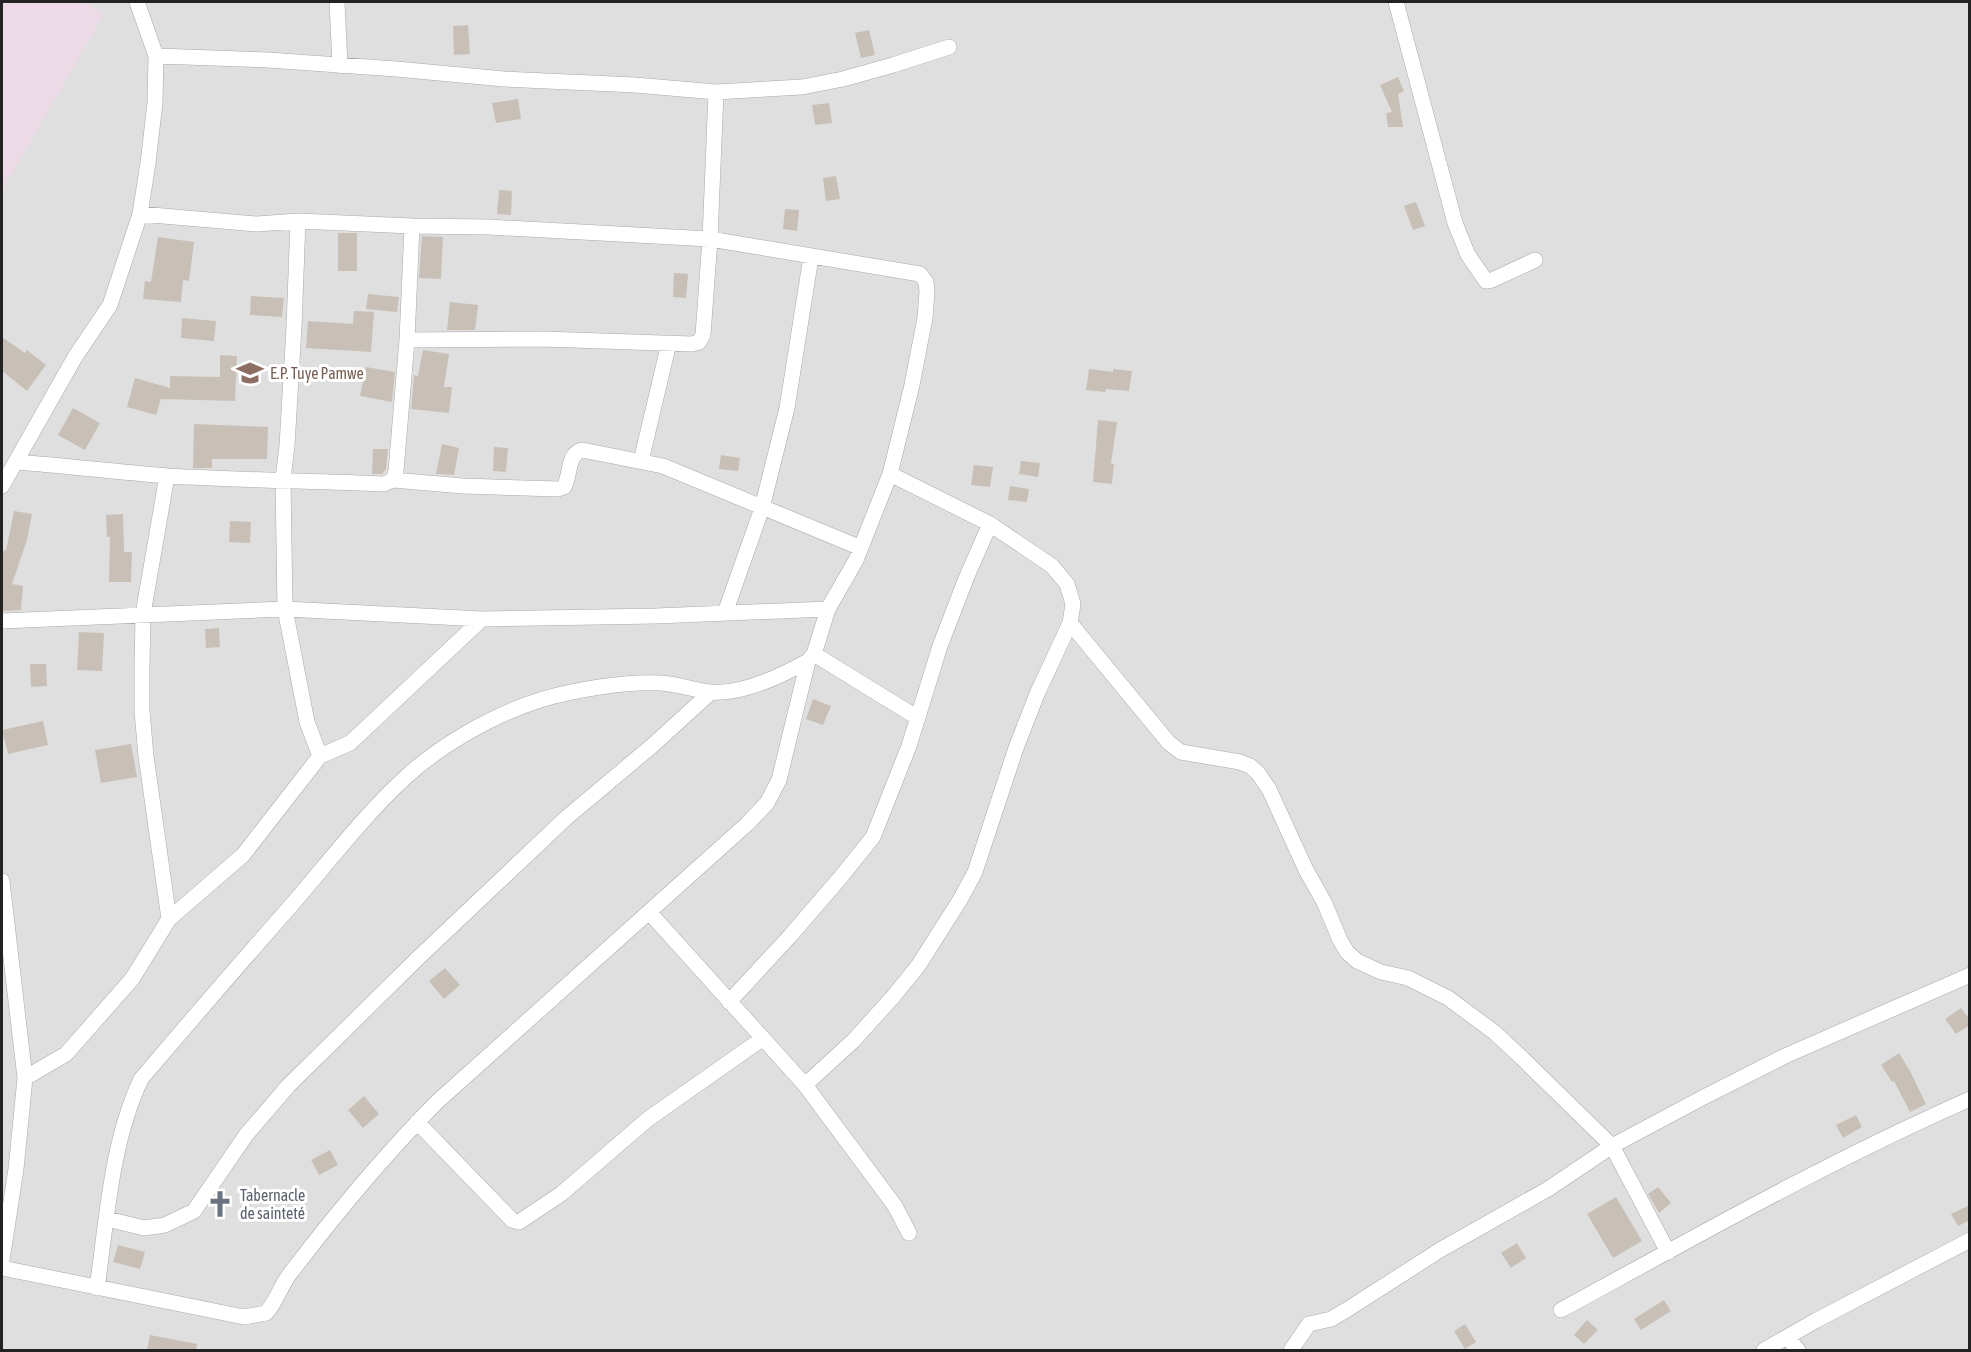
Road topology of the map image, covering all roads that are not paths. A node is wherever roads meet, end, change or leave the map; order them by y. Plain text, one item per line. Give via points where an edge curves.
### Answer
1 (136, 2) edge
2 (337, 2) edge
3 (1396, 2) edge
4 (949, 47) dead end
5 (156, 56) junction
6 (340, 66) junction
7 (716, 92) junction
8 (140, 213) junction
9 (298, 221) junction
10 (412, 226) junction
11 (710, 239) junction
12 (811, 257) junction
13 (1535, 260) dead end
14 (407, 340) junction
15 (669, 342) junction
16 (641, 461) junction
17 (16, 462) junction
18 (890, 474) junction
19 (167, 476) junction
20 (283, 479) junction
21 (393, 480) junction
22 (2, 486) edge
23 (762, 508) junction
24 (990, 524) junction
25 (861, 548) junction
26 (285, 609) junction
27 (828, 609) junction
28 (724, 613) junction
29 (143, 615) junction
30 (482, 619) junction
31 (2, 621) edge
32 (1070, 623) junction
33 (811, 658) junction
34 (711, 692) junction
35 (918, 718) junction
36 (320, 756) junction
37 (2, 881) edge
38 (649, 912) junction
39 (169, 919) junction
40 (1970, 975) edge
41 (729, 1002) junction
42 (762, 1039) junction
43 (26, 1078) junction
44 (805, 1085) junction
45 (1970, 1099) edge
46 (417, 1122) junction
47 (1612, 1146) junction
48 (107, 1218) junction
49 (909, 1233) dead end
50 (1970, 1240) edge
51 (1668, 1252) junction
52 (2, 1260) edge
53 (2, 1268) edge
54 (97, 1288) junction
55 (1561, 1310) dead end
56 (1787, 1337) junction
57 (1291, 1350) edge
58 (1764, 1350) edge
59 (1798, 1350) edge

1 - 5 street
2 - 6 street
3 - 13 street via 1455,223 1468,255 1486,280
4 - 7 street via 802,87
5 - 6 street
5 - 8 street via 155,103
6 - 7 street
7 - 11 street
8 - 9 street via 257,224
8 - 17 street via 110,305 75,357
9 - 10 street
9 - 20 street
10 - 11 street
10 - 14 street
11 - 12 street
11 - 15 street via 703,335 693,344
12 - 18 street via 920,274 926,282 925,318
12 - 23 street via 787,408
14 - 15 street
14 - 21 street
15 - 16 street
16 - 21 street via 576,452 568,481 558,489
16 - 23 street via 663,466
17 - 19 street
17 - 22 street
18 - 24 street
18 - 25 street
19 - 20 street
19 - 29 street
20 - 21 street via 384,484
20 - 26 street
23 - 25 street
23 - 28 street
24 - 32 street via 1052,566 1067,584 1073,604
24 - 35 street via 940,646
25 - 27 street
26 - 29 street
26 - 30 street
26 - 36 street via 307,722
27 - 28 street
27 - 33 street
28 - 30 street
29 - 31 street
29 - 39 street via 142,711
30 - 36 street via 351,743
32 - 44 street via 1037,694 975,872 960,900 918,966 892,998
32 - 47 street via 1169,743 1181,752 1240,762 1258,773 1347,952 1381,972 1428,987 1468,1011
33 - 34 street via 782,675 751,686
33 - 35 street
33 - 38 street via 779,780 766,803
34 - 48 street via 566,818 288,1086 246,1135 194,1211 165,1225 144,1228
34 - 48 street via 660,683 615,686 540,700 465,735 406,777 141,1079 130,1102 117,1150
35 - 41 street via 873,837
36 - 39 street via 243,855
37 - 43 street
38 - 41 street
38 - 46 street
39 - 43 street via 132,979 66,1054
40 - 47 street via 1785,1056
41 - 42 street
42 - 44 street
42 - 46 street via 648,1119 561,1194 519,1222 512,1220
43 - 52 street
44 - 49 street via 895,1206
45 - 51 street via 1893,1132
46 - 54 street via 354,1191 296,1265 266,1313 244,1317
47 - 51 street
47 - 57 street via 1348,1309 1309,1324
48 - 54 street
50 - 56 street
51 - 55 street
53 - 54 street
56 - 58 street
56 - 59 street

